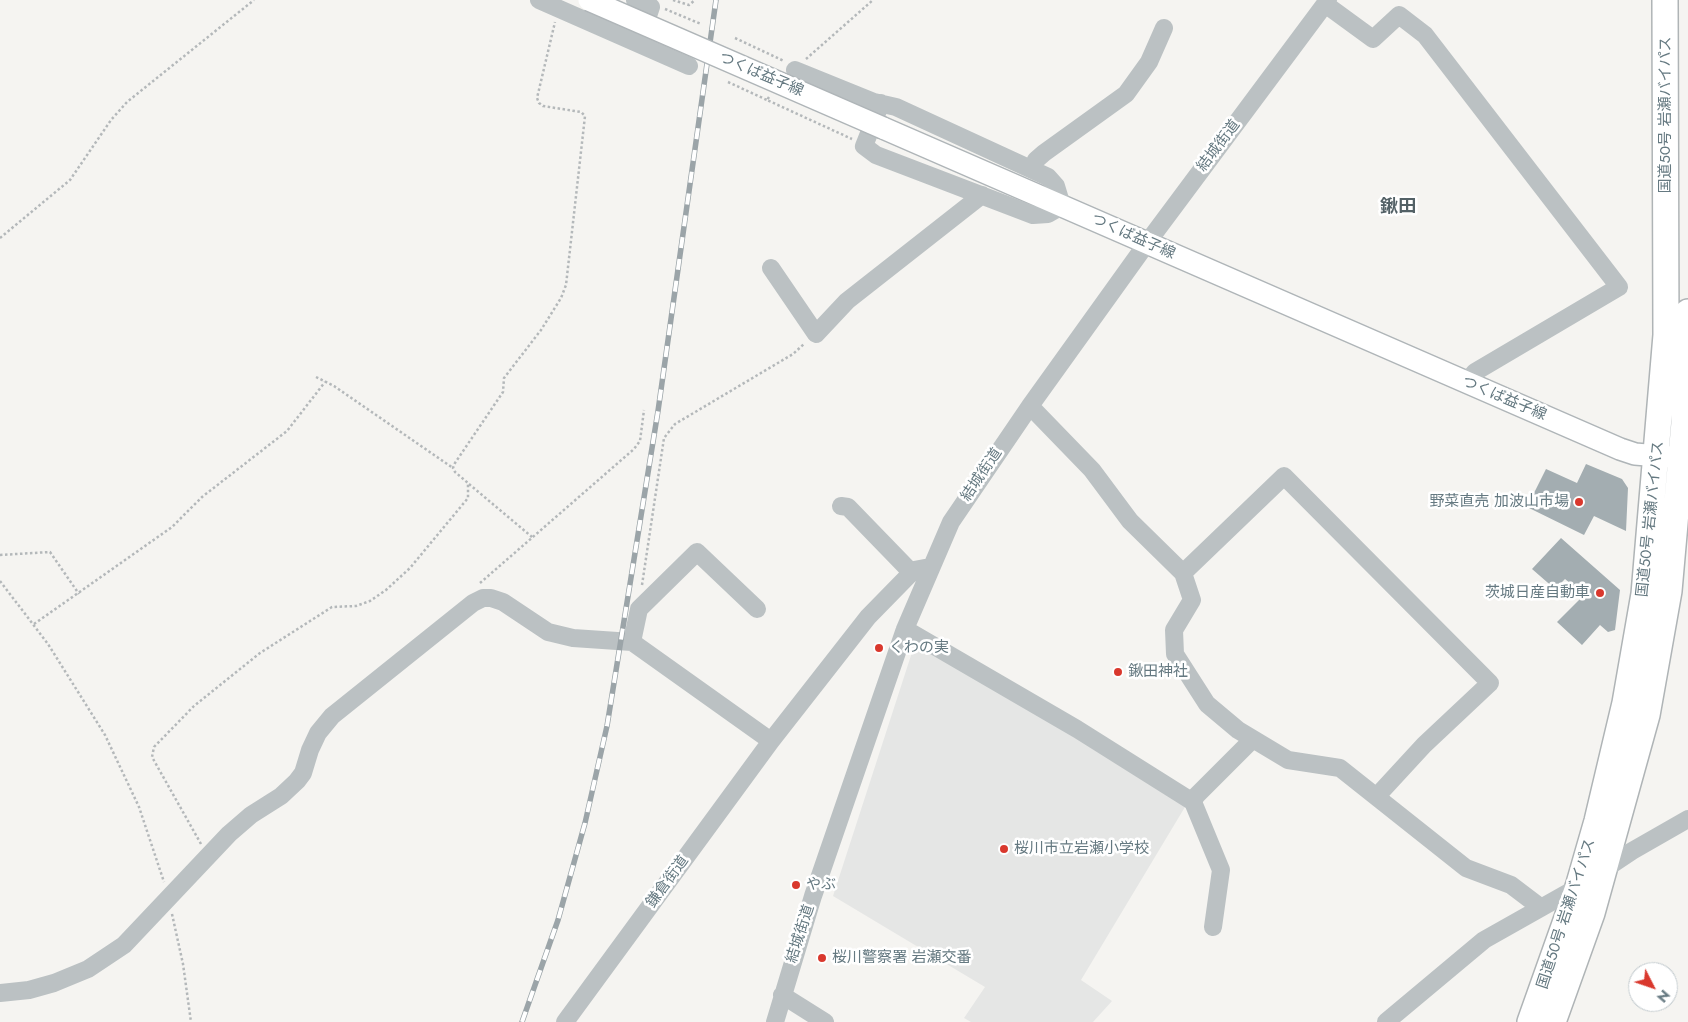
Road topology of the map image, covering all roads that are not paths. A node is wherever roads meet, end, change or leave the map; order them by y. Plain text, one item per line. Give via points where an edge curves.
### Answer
1 (539, 0) edge
2 (589, 0) edge
3 (635, 0) edge
4 (1665, 0) edge
5 (1327, 2) edge
6 (560, 4) edge
7 (1164, 28) dead end
8 (639, 43) junction
9 (689, 66) dead end
10 (795, 70) road end
11 (881, 104) junction
12 (1032, 169) junction
13 (982, 196) junction
14 (1062, 206) junction
15 (1148, 243) junction
16 (771, 268) dead end
17 (1688, 312) edge
18 (1466, 383) junction
19 (1030, 406) junction
20 (1669, 457) junction
21 (841, 506) dead end
22 (930, 567) junction
23 (911, 572) junction
24 (1183, 573) junction
25 (757, 609) dead end
26 (905, 629) junction
27 (632, 642) junction
28 (1253, 739) junction
29 (770, 741) junction
30 (1377, 796) junction
31 (1193, 802) junction
32 (1688, 819) edge
33 (1604, 869) junction
34 (1578, 887) junction
35 (1540, 907) junction
36 (1213, 927) dead end
37 (0, 994) edge
38 (782, 995) junction
39 (565, 1022) edge
40 (774, 1022) edge
41 (825, 1022) edge
42 (1386, 1022) edge
43 (1530, 1022) edge
44 (1553, 1022) edge

1 - 6 street
2 - 14 main road, つくば益子線, bridge
3 - 8 street via 652,7
4 - 20 highway, 国道50号 岩瀬バイパス
5 - 15 street, 結城街道
5 - 18 street via 1373,39 1400,15 1425,35 1619,287 1475,372
6 - 8 street
7 - 12 street via 1149,62 1126,94 1044,153
8 - 9 street
10 - 11 street
11 - 12 street via 896,107
11 - 13 street via 864,146 876,155
12 - 14 street via 1054,181
13 - 14 street via 1033,215 1048,214
13 - 16 street via 847,301 816,334
14 - 15 main road, つくば益子線
15 - 18 main road, つくば益子線
15 - 19 street, 結城街道
17 - 20 highway, 国道50号 岩瀬バイパス via 1685,410
18 - 20 main road, つくば益子線 via 1620,449
19 - 22 street, 結城街道 via 951,522
19 - 24 street via 1092,470 1130,521
20 - 33 highway, 国道50号 岩瀬バイパス via 1669,591 1650,697 1623,808
20 - 34 highway, 国道50号 岩瀬バイパス via 1626,697
21 - 23 street via 848,507
22 - 23 street
22 - 26 street, 結城街道
23 - 29 street, 鎌倉街道 via 868,618
24 - 28 street via 1192,600 1174,630 1175,654 1207,704
24 - 30 street via 1284,476 1490,683 1424,745
25 - 27 street via 697,552 639,609
26 - 31 street via 1077,729
26 - 38 street, 結城街道
27 - 29 street
27 - 37 street via 574,638 548,632 503,602 483,598 473,603 332,716 318,733 297,781 281,796 251,815 124,945 88,969 54,983
28 - 30 street via 1288,760 1340,768
28 - 31 street
29 - 39 street, 鎌倉街道
30 - 35 street via 1433,845 1466,868 1511,885
31 - 36 street via 1221,870
32 - 33 street
33 - 34 street
33 - 44 highway, 国道50号 岩瀬バイパス via 1571,976
34 - 35 street
34 - 43 highway, 国道50号 岩瀬バイパス
35 - 42 street via 1484,940
38 - 40 street, 結城街道
38 - 41 street

